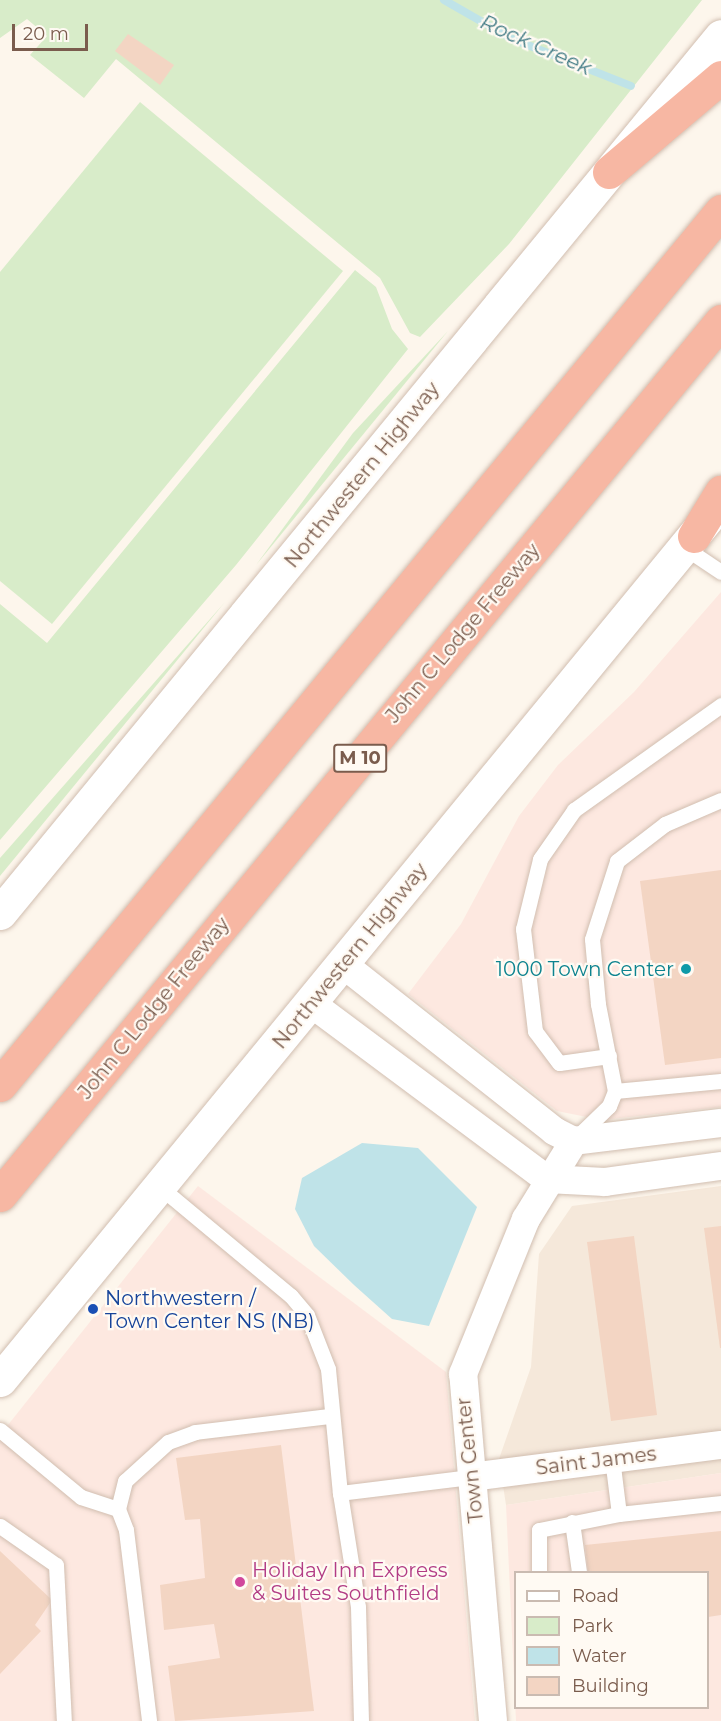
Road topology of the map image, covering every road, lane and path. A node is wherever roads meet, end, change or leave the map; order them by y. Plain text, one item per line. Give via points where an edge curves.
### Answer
1 (721, 36) edge
2 (721, 77) edge
3 (609, 172) junction
4 (721, 211) edge
5 (721, 321) edge
6 (721, 492) edge
7 (721, 503) edge
8 (689, 542) junction
9 (721, 572) edge
10 (721, 705) edge
11 (721, 800) edge
12 (0, 913) edge
13 (344, 965) junction
14 (312, 1004) junction
15 (609, 1056) junction
16 (721, 1081) edge
17 (0, 1085) edge
18 (615, 1091) junction
19 (721, 1123) edge
20 (574, 1141) junction
21 (721, 1166) edge
22 (547, 1179) junction
23 (160, 1187) junction
24 (0, 1195) edge
25 (0, 1380) edge
26 (330, 1416) junction
27 (0, 1430) edge
28 (721, 1445) edge
29 (612, 1458) junction
30 (471, 1477) junction
31 (340, 1493) junction
32 (721, 1503) edge
33 (118, 1509) junction
34 (619, 1514) junction
35 (572, 1522) junction
36 (0, 1526) edge
37 (538, 1571) edge
38 (579, 1571) edge
39 (64, 1721) edge
40 (149, 1721) edge
41 (361, 1721) edge
42 (493, 1721) edge

1 - 3 main road, Northwestern Highway
2 - 3 highway
3 - 12 main road, Northwestern Highway
4 - 17 highway
5 - 24 highway, John C Lodge Freeway / M 10
6 - 8 highway
7 - 8 main road, Northwestern Highway
8 - 9 lane
8 - 13 main road, Northwestern Highway
10 - 15 lane via 574,810 540,859 523,929 535,1031 560,1063
11 - 15 lane via 665,824 617,861 592,939
13 - 14 main road, Northwestern Highway
13 - 20 street via 554,1131
14 - 22 street
14 - 23 main road, Northwestern Highway
15 - 18 lane
16 - 18 lane
18 - 20 lane via 609,1106
19 - 20 street
20 - 22 street, Town Center
21 - 22 street via 605,1182
22 - 30 street, Town Center via 463,1374
23 - 25 main road, Northwestern Highway
23 - 26 lane via 307,1315 328,1369
26 - 31 lane
26 - 33 lane via 195,1432 168,1442 125,1481
27 - 33 lane via 81,1497
28 - 29 street, Saint James
29 - 30 street, Saint James
29 - 34 lane
30 - 31 lane
30 - 42 street, Town Center
31 - 41 lane via 358,1607
32 - 34 lane
33 - 40 lane via 126,1530
34 - 35 lane
35 - 37 lane via 539,1530
35 - 38 lane
36 - 39 lane via 56,1565

